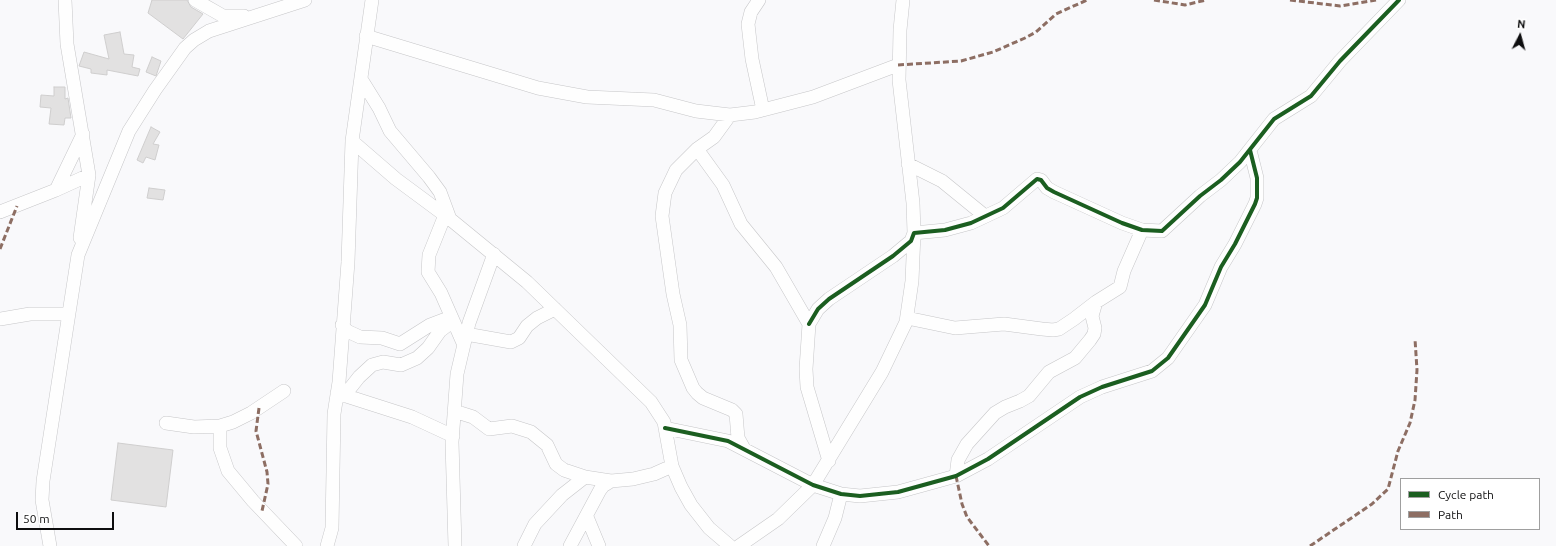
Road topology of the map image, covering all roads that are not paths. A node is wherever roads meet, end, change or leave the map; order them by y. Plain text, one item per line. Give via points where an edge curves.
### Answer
1 (65, 0) edge
2 (195, 0) edge
3 (305, 0) edge
4 (372, 0) edge
5 (759, 0) edge
6 (904, 0) edge
7 (1400, 0) edge
8 (252, 17) junction
9 (366, 36) junction
10 (898, 65) junction
11 (361, 79) junction
12 (763, 110) junction
13 (730, 116) junction
14 (83, 134) junction
15 (352, 141) junction
16 (697, 149) junction
17 (1250, 150) junction
18 (908, 164) junction
19 (89, 175) junction
20 (56, 190) junction
21 (0, 212) edge
22 (985, 216) junction
23 (448, 217) junction
24 (1142, 230) junction
25 (914, 233) junction
26 (494, 254) junction
27 (78, 255) junction
28 (1096, 302) junction
29 (556, 309) junction
30 (68, 314) junction
31 (907, 318) junction
32 (0, 319) edge
33 (452, 319) junction
34 (809, 324) junction
35 (342, 325) junction
36 (465, 338) junction
37 (284, 390) dead end
38 (340, 394) junction
39 (454, 410) junction
40 (166, 423) dead end
41 (220, 426) junction
42 (665, 428) junction
43 (453, 436) junction
44 (743, 447) junction
45 (829, 461) junction
46 (672, 466) junction
47 (956, 476) junction
48 (584, 477) junction
49 (610, 481) junction
50 (813, 486) junction
51 (841, 494) junction
52 (587, 516) junction
53 (50, 546) edge
54 (296, 546) edge
55 (327, 546) edge
56 (455, 546) edge
57 (524, 546) edge
58 (570, 546) edge
59 (599, 546) edge
60 (730, 546) edge
61 (739, 546) edge
62 (823, 546) edge

1 - 14 street via 67,44
2 - 8 street via 223,16
3 - 8 street
4 - 9 street
5 - 12 street via 751,12 748,24 752,59
6 - 10 street
7 - 17 street via 1340,61 1311,96 1274,119
8 - 27 street via 209,31 194,40 185,48 154,90 129,131
9 - 11 street
9 - 13 street via 538,88 587,97 654,100 696,111
10 - 12 street via 813,97
10 - 18 street via 900,106
11 - 15 street
11 - 23 street via 390,131 440,192
12 - 13 street
13 - 16 street via 714,137
14 - 19 street
14 - 20 street
15 - 23 street via 396,179
15 - 35 street via 348,262
16 - 34 street via 722,185 740,224 776,267
16 - 44 street via 676,170 662,203 673,294 680,325 681,360 692,388 697,393 736,414 737,432
17 - 24 street via 1232,171 1166,228 1160,231
17 - 47 street via 1257,178 1255,204 1204,305 1168,358 1152,371 1080,397 988,459
18 - 22 street via 942,181
18 - 25 street
19 - 20 street
19 - 27 street
20 - 21 street
22 - 24 street via 1003,208 1038,179 1051,191
22 - 25 street via 953,229
23 - 26 street
23 - 33 street via 429,255 428,272 441,293
24 - 28 street via 1124,270 1121,286
25 - 31 street
25 - 34 street via 911,241 893,256 829,299 818,309
26 - 29 street
26 - 36 street
27 - 30 street
28 - 31 street via 1066,325 1053,330 1004,324 955,328
28 - 47 street via 1092,316 1095,328 1090,340 1075,358 1049,372 1029,396 995,413 967,444 958,460
29 - 36 street via 537,318 527,326 520,338 512,342
29 - 42 street via 651,402 661,415
30 - 32 street via 30,314
30 - 53 street via 43,480 42,500
31 - 45 street via 882,372
33 - 35 street via 430,325 400,344 382,338 360,337
33 - 36 street
33 - 38 street via 423,354 401,365 383,362 372,365
34 - 45 street via 807,387
35 - 38 street
36 - 39 street via 457,374
37 - 41 street via 252,413
38 - 43 street via 412,417
38 - 55 street via 334,414 332,528
39 - 43 street
39 - 48 street via 473,417 489,429 512,426 531,432 547,445 556,464 564,470
40 - 41 street via 194,427
41 - 54 street via 220,448 228,471
42 - 44 street via 716,437
42 - 46 street
43 - 56 street
44 - 50 street
45 - 50 street
46 - 49 street via 644,477
46 - 60 street via 691,505 709,528
47 - 51 street via 898,492 860,496
48 - 49 street
48 - 57 street via 562,495 535,524
49 - 52 street via 600,490
50 - 51 street
50 - 61 street via 778,520
51 - 62 street
52 - 58 street
52 - 59 street

